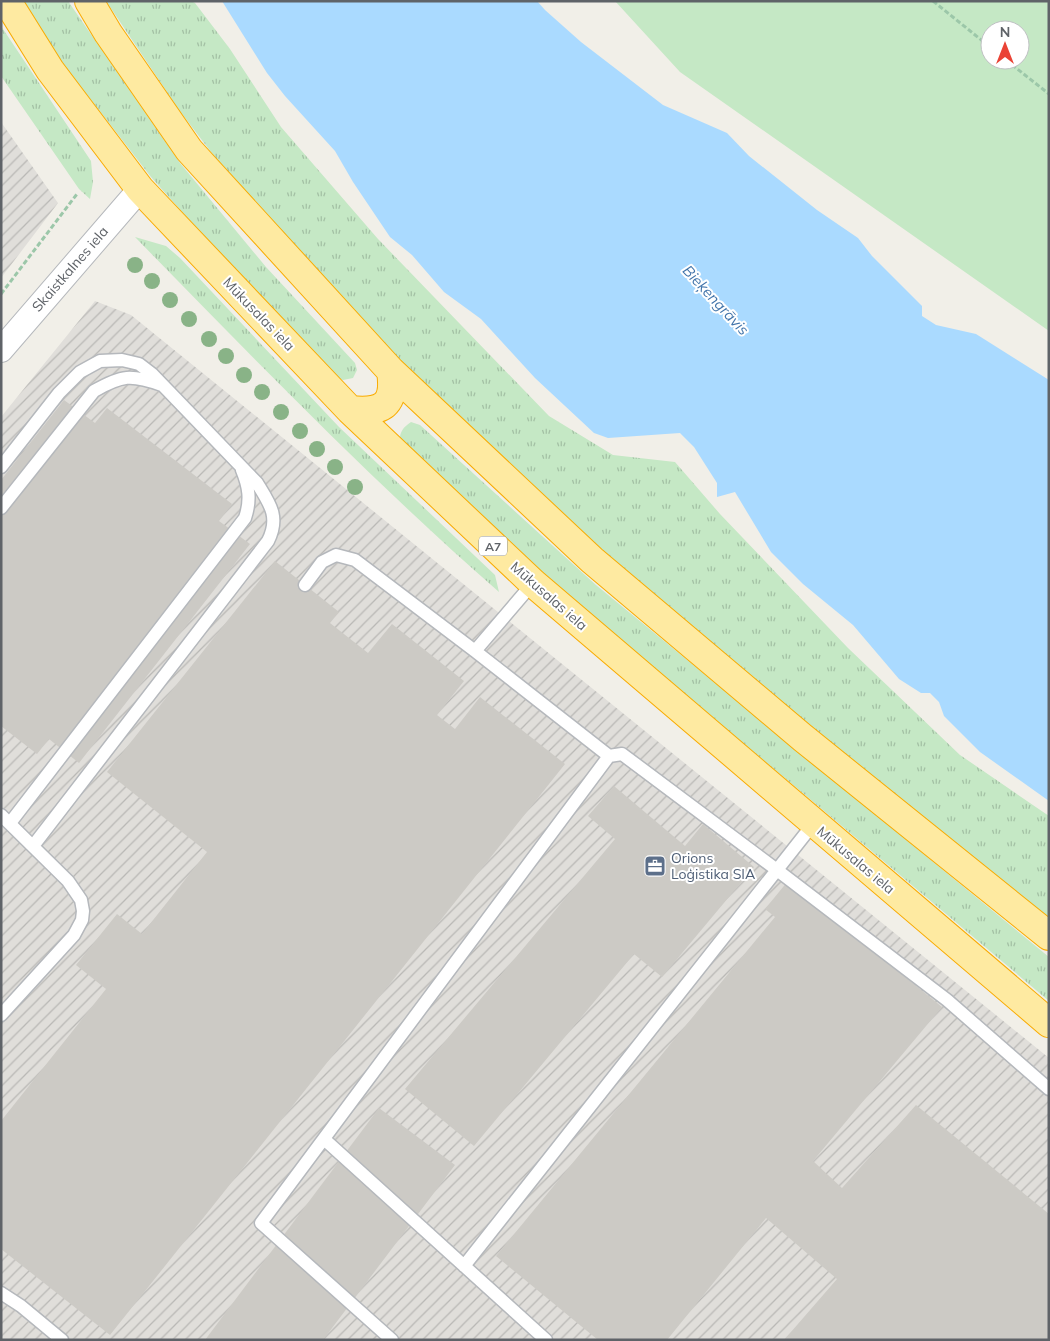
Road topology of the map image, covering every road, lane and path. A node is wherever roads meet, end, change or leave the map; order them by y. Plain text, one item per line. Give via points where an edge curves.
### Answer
1 (8, 1) edge
2 (89, 1) edge
3 (933, 1) edge
4 (980, 39) edge
5 (1019, 70) edge
6 (1049, 94) edge
7 (140, 189) junction
8 (77, 194) dead end
9 (1, 294) edge
10 (4, 341) edge
11 (391, 371) junction
12 (164, 386) junction
13 (350, 410) junction
14 (240, 465) junction
15 (1, 467) edge
16 (1, 508) edge
17 (533, 583) junction
18 (305, 585) dead end
19 (475, 651) junction
20 (609, 756) junction
21 (5, 819) edge
22 (814, 823) junction
23 (33, 846) junction
24 (777, 870) junction
25 (1049, 936) edge
26 (1, 1015) edge
27 (1049, 1023) edge
28 (1049, 1089) edge
29 (324, 1139) junction
30 (464, 1266) junction
31 (1, 1293) edge
32 (62, 1340) edge
33 (392, 1340) edge
34 (546, 1340) edge

1 - 7 highway, Mūkusalas iela / A7 via 50,70
2 - 11 highway via 189,150
3 - 4 path
5 - 6 path
7 - 10 street, Skaistkalnes iela
7 - 13 highway, Mūkusalas iela / A7
8 - 9 path
11 - 13 highway via 393,386 389,401 366,411
11 - 25 highway via 592,560 803,738
12 - 14 lane
12 - 15 lane via 139,364 122,360 100,361 80,372 59,393
12 - 16 lane via 134,377 114,380 94,391
13 - 17 highway, Mūkusalas iela / A7
14 - 21 lane via 250,497 245,518
14 - 23 lane via 269,501 275,520 268,542
17 - 19 lane
17 - 22 highway, Mūkusalas iela / A7
18 - 19 lane via 322,562 336,555 355,560
19 - 20 lane
20 - 24 lane via 622,754
20 - 29 lane
21 - 23 lane
22 - 24 lane
22 - 27 highway, Mūkusalas iela / A7
23 - 26 lane via 76,893 83,911 82,920 74,935
24 - 28 lane via 947,1000
24 - 30 lane
29 - 30 lane
29 - 33 lane via 261,1223
30 - 34 lane
31 - 32 lane

